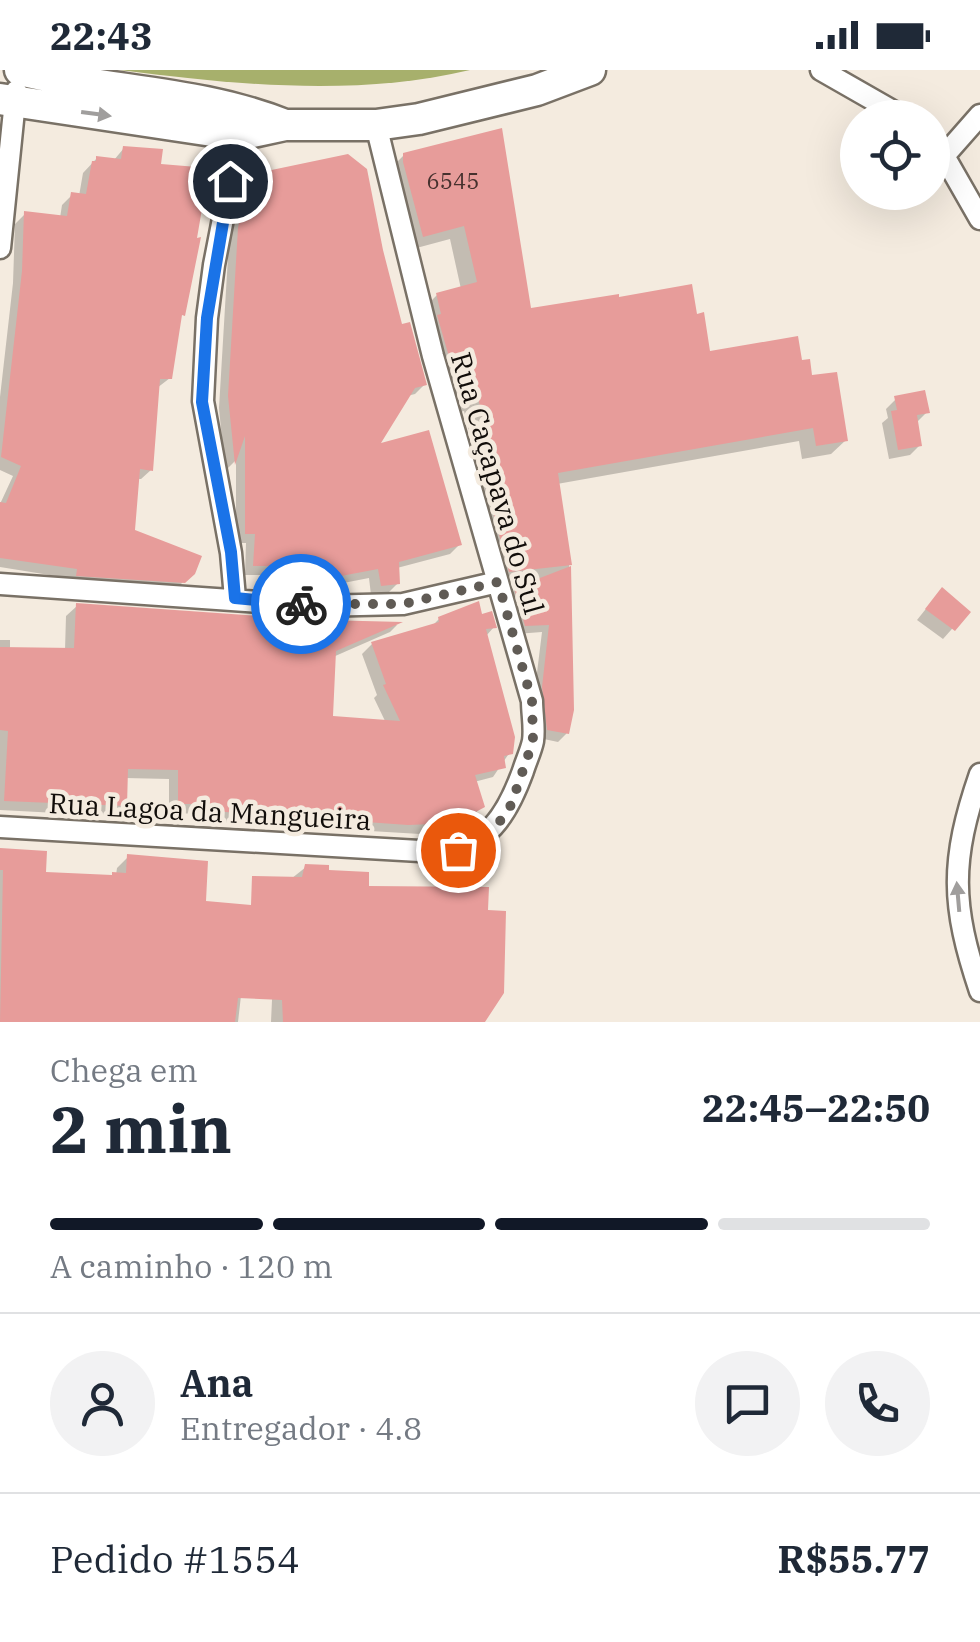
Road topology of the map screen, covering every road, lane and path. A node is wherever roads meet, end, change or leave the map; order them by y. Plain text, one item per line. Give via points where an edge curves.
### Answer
1 (18, 70) edge
2 (590, 70) edge
3 (821, 70) edge
4 (873, 100) edge
5 (8, 101) edge
6 (980, 115) edge
7 (242, 122) junction
8 (376, 125) junction
9 (950, 139) edge
10 (950, 169) edge
11 (980, 219) edge
12 (0, 248) edge
13 (498, 582) junction
14 (0, 584) edge
15 (235, 598) junction
16 (980, 774) edge
17 (0, 827) edge
18 (475, 840) joint
19 (980, 991) edge

1 - 5 street
1 - 7 main road
2 - 8 main road via 537,90
3 - 4 street
5 -> 7 main road
5 - 12 street
6 - 9 street
7 - 8 main road
7 - 15 street via 211,283 202,402
8 - 13 street, Rua Caçapava do Sul
10 - 11 street
13 - 15 street via 403,604 317,606
13 - 18 street, Rua Caçapava do Sul via 532,701 533,741 511,805
14 - 15 street
19 -> 16 street via 955,885
17 - 18 street, Rua Lagoa da Mangueira via 437,852

